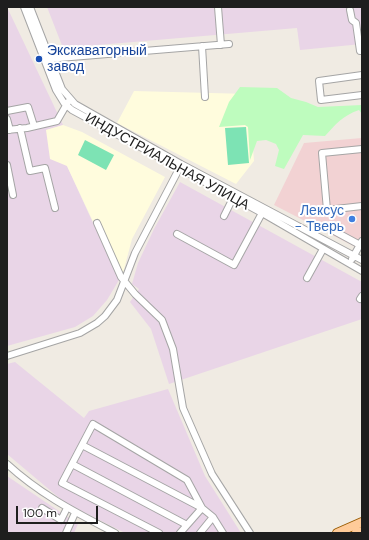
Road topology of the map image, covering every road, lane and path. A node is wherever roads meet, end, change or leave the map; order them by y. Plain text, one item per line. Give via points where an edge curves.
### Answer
1 (24, 7) edge
2 (30, 7) edge
3 (218, 7) edge
4 (350, 10) dead end
5 (229, 44) dead end
6 (221, 45) junction
7 (202, 46) junction
8 (362, 51) edge
9 (47, 59) junction
10 (362, 75) edge
11 (362, 95) edge
12 (205, 97) dead end
13 (68, 102) junction
14 (7, 111) edge
15 (7, 119) edge
16 (34, 126) junction
17 (20, 128) junction
18 (8, 130) edge
19 (362, 149) edge
20 (7, 165) edge
21 (180, 166) junction
22 (13, 195) dead end
23 (233, 198) junction
24 (362, 206) edge
25 (55, 208) dead end
26 (262, 214) junction
27 (224, 216) dead end
28 (97, 222) dead end
29 (325, 226) dead end
30 (177, 234) dead end
31 (361, 243) edge
32 (323, 249) junction
33 (354, 255) junction
34 (362, 260) edge
35 (349, 263) junction
36 (362, 270) edge
37 (307, 278) dead end
38 (124, 282) junction
39 (7, 356) edge
40 (82, 445) junction
41 (7, 464) edge
42 (72, 464) junction
43 (42, 508) dead end
44 (67, 508) junction
45 (202, 508) junction
46 (75, 513) junction
47 (213, 517) junction
48 (362, 522) edge
49 (187, 525) junction
50 (362, 530) edge
51 (66, 533) edge
52 (115, 533) edge
53 (159, 533) edge
54 (180, 533) edge
55 (200, 533) edge
56 (223, 533) edge
57 (250, 533) edge
58 (337, 533) edge
59 (356, 533) edge

1 - 9 street, ИНДУСТРИАЛЬНАЯ УЛИЦА
2 - 9 street, ИНДУСТРИАЛЬНАЯ УЛИЦА
3 - 6 street
4 - 8 street via 352,20 356,23
5 - 6 street
6 - 7 street
7 - 9 street
7 - 12 street
9 - 13 street, ИНДУСТРИАЛЬНАЯ УЛИЦА
10 - 11 street via 319,81 321,100
13 - 16 street via 57,121
13 - 21 street, ИНДУСТРИАЛЬНАЯ УЛИЦА via 81,107
14 - 16 street via 28,107
15 - 18 street
16 - 17 street
17 - 18 street
17 - 25 street via 30,171 45,168
19 - 24 street via 322,153 327,210
20 - 22 street
21 - 23 street, ИНДУСТРИАЛЬНАЯ УЛИЦА
21 - 33 street, ИНДУСТРИАЛЬНАЯ УЛИЦА
21 - 38 street via 141,240
23 - 26 street, ИНДУСТРИАЛЬНАЯ УЛИЦА
23 - 27 street
26 - 30 street via 234,265
26 - 32 street, ИНДУСТРИАЛЬНАЯ УЛИЦА
28 - 38 street
29 - 31 street
31 - 33 street
32 - 35 street, ИНДУСТРИАЛЬНАЯ УЛИЦА
32 - 37 street
33 - 34 street, ИНДУСТРИАЛЬНАЯ УЛИЦА
33 - 35 street
35 - 36 street, ИНДУСТРИАЛЬНАЯ УЛИЦА
38 - 39 street via 111,309 89,329
38 - 57 street via 162,320 173,349 183,408 212,474
40 - 42 street
40 - 45 street
40 - 45 street via 93,424 187,480
41 - 44 street
42 - 49 street
42 - 53 street via 62,483
43 - 44 street via 61,520
44 - 46 street
45 - 47 street
45 - 49 street
46 - 51 street
46 - 52 street
47 - 55 street
47 - 56 street
48 - 58 main road
49 - 54 street
50 - 59 main road

